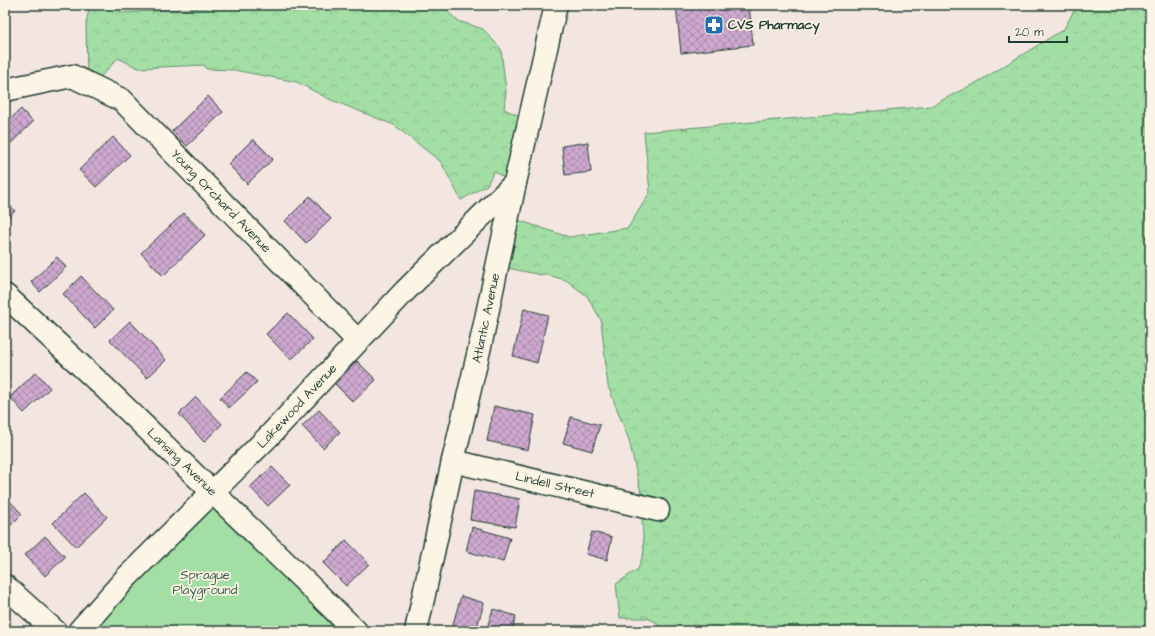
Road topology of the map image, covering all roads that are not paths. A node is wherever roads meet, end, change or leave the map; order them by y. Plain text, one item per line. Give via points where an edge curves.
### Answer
1 (556, 5) edge
2 (5, 90) edge
3 (516, 182) junction
4 (5, 295) edge
5 (358, 341) junction
6 (453, 461) junction
7 (213, 492) junction
8 (658, 510) dead end
9 (5, 586) edge
10 (55, 631) edge
11 (79, 631) edge
12 (356, 631) edge
13 (416, 631) edge

1 - 3 street, Atlantic Avenue
2 - 5 street, Young Orchard Avenue via 72,76 122,100
3 - 5 street, Lakewood Avenue
3 - 6 street, Atlantic Avenue
4 - 7 street, Lansing Avenue
5 - 7 street, Lakewood Avenue
6 - 8 street, Lindell Street
6 - 13 street, Atlantic Avenue
7 - 11 street, Lakewood Avenue via 126,578
7 - 12 street, Lansing Avenue
9 - 10 street

